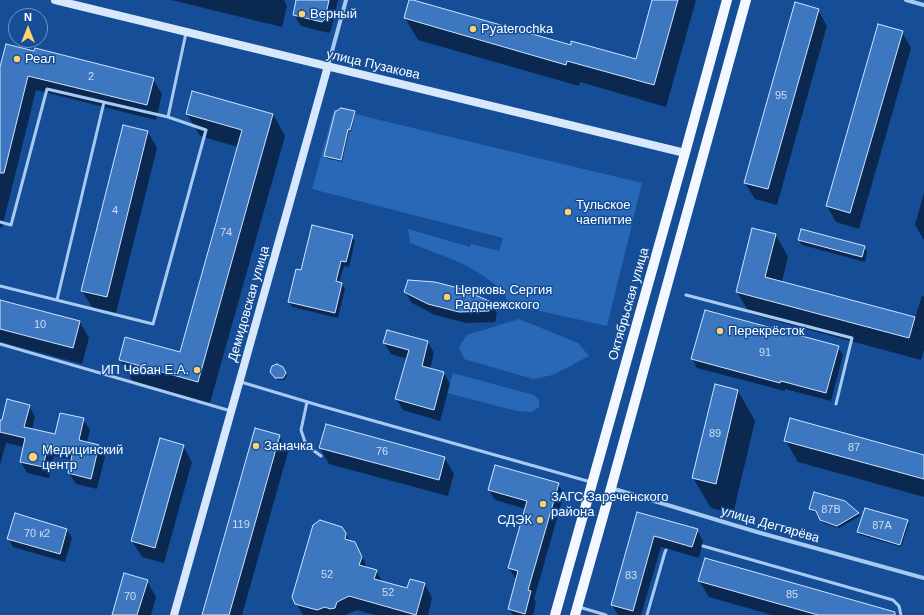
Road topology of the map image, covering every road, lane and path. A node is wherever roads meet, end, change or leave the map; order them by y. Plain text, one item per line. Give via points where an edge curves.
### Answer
1 (55, 0) edge
2 (346, 0) edge
3 (727, 0) edge
4 (746, 0) edge
5 (906, 0) edge
6 (924, 5) edge
7 (187, 32) junction
8 (328, 66) junction
9 (104, 102) junction
10 (168, 117) junction
11 (685, 153) junction
12 (702, 157) junction
13 (676, 185) junction
14 (693, 189) junction
15 (0, 222) edge
16 (0, 286) edge
17 (686, 295) dead end
18 (57, 300) junction
19 (0, 344) edge
20 (240, 382) junction
21 (306, 402) junction
22 (836, 404) dead end
23 (231, 411) junction
24 (321, 456) dead end
25 (593, 483) junction
26 (611, 488) junction
27 (703, 546) dead end
28 (666, 550) dead end
29 (924, 578) edge
30 (576, 611) edge
31 (174, 615) edge
32 (555, 615) edge
33 (606, 615) edge
34 (647, 615) edge
35 (901, 615) edge

1 - 7 street, улица Пузакова
2 - 8 street, Демидовская улица
3 - 11 main road, Октябрьская улица
4 - 12 main road
5 - 6 street
7 - 8 street, улица Пузакова
7 - 10 lane
8 - 11 street, улица Пузакова
8 - 20 street, Демидовская улица
9 - 10 lane
9 - 15 lane via 47,89 11,225
9 - 18 lane
10 - 18 lane via 206,130 153,324
11 - 12 main road
11 - 13 main road, Октябрьская улица
12 - 14 main road
13 - 14 main road
13 - 25 main road, Октябрьская улица
14 - 26 main road
16 - 18 lane
17 - 22 lane via 852,338
19 - 23 lane
20 - 21 lane
20 - 23 street, Демидовская улица
21 - 24 lane via 301,430 306,446
21 - 25 lane
23 - 31 street, Демидовская улица
25 - 32 main road, Октябрьская улица
26 - 29 street, улица Дегтярёва
26 - 30 main road
27 - 35 lane via 893,600 899,606
28 - 34 lane
30 - 33 lane

